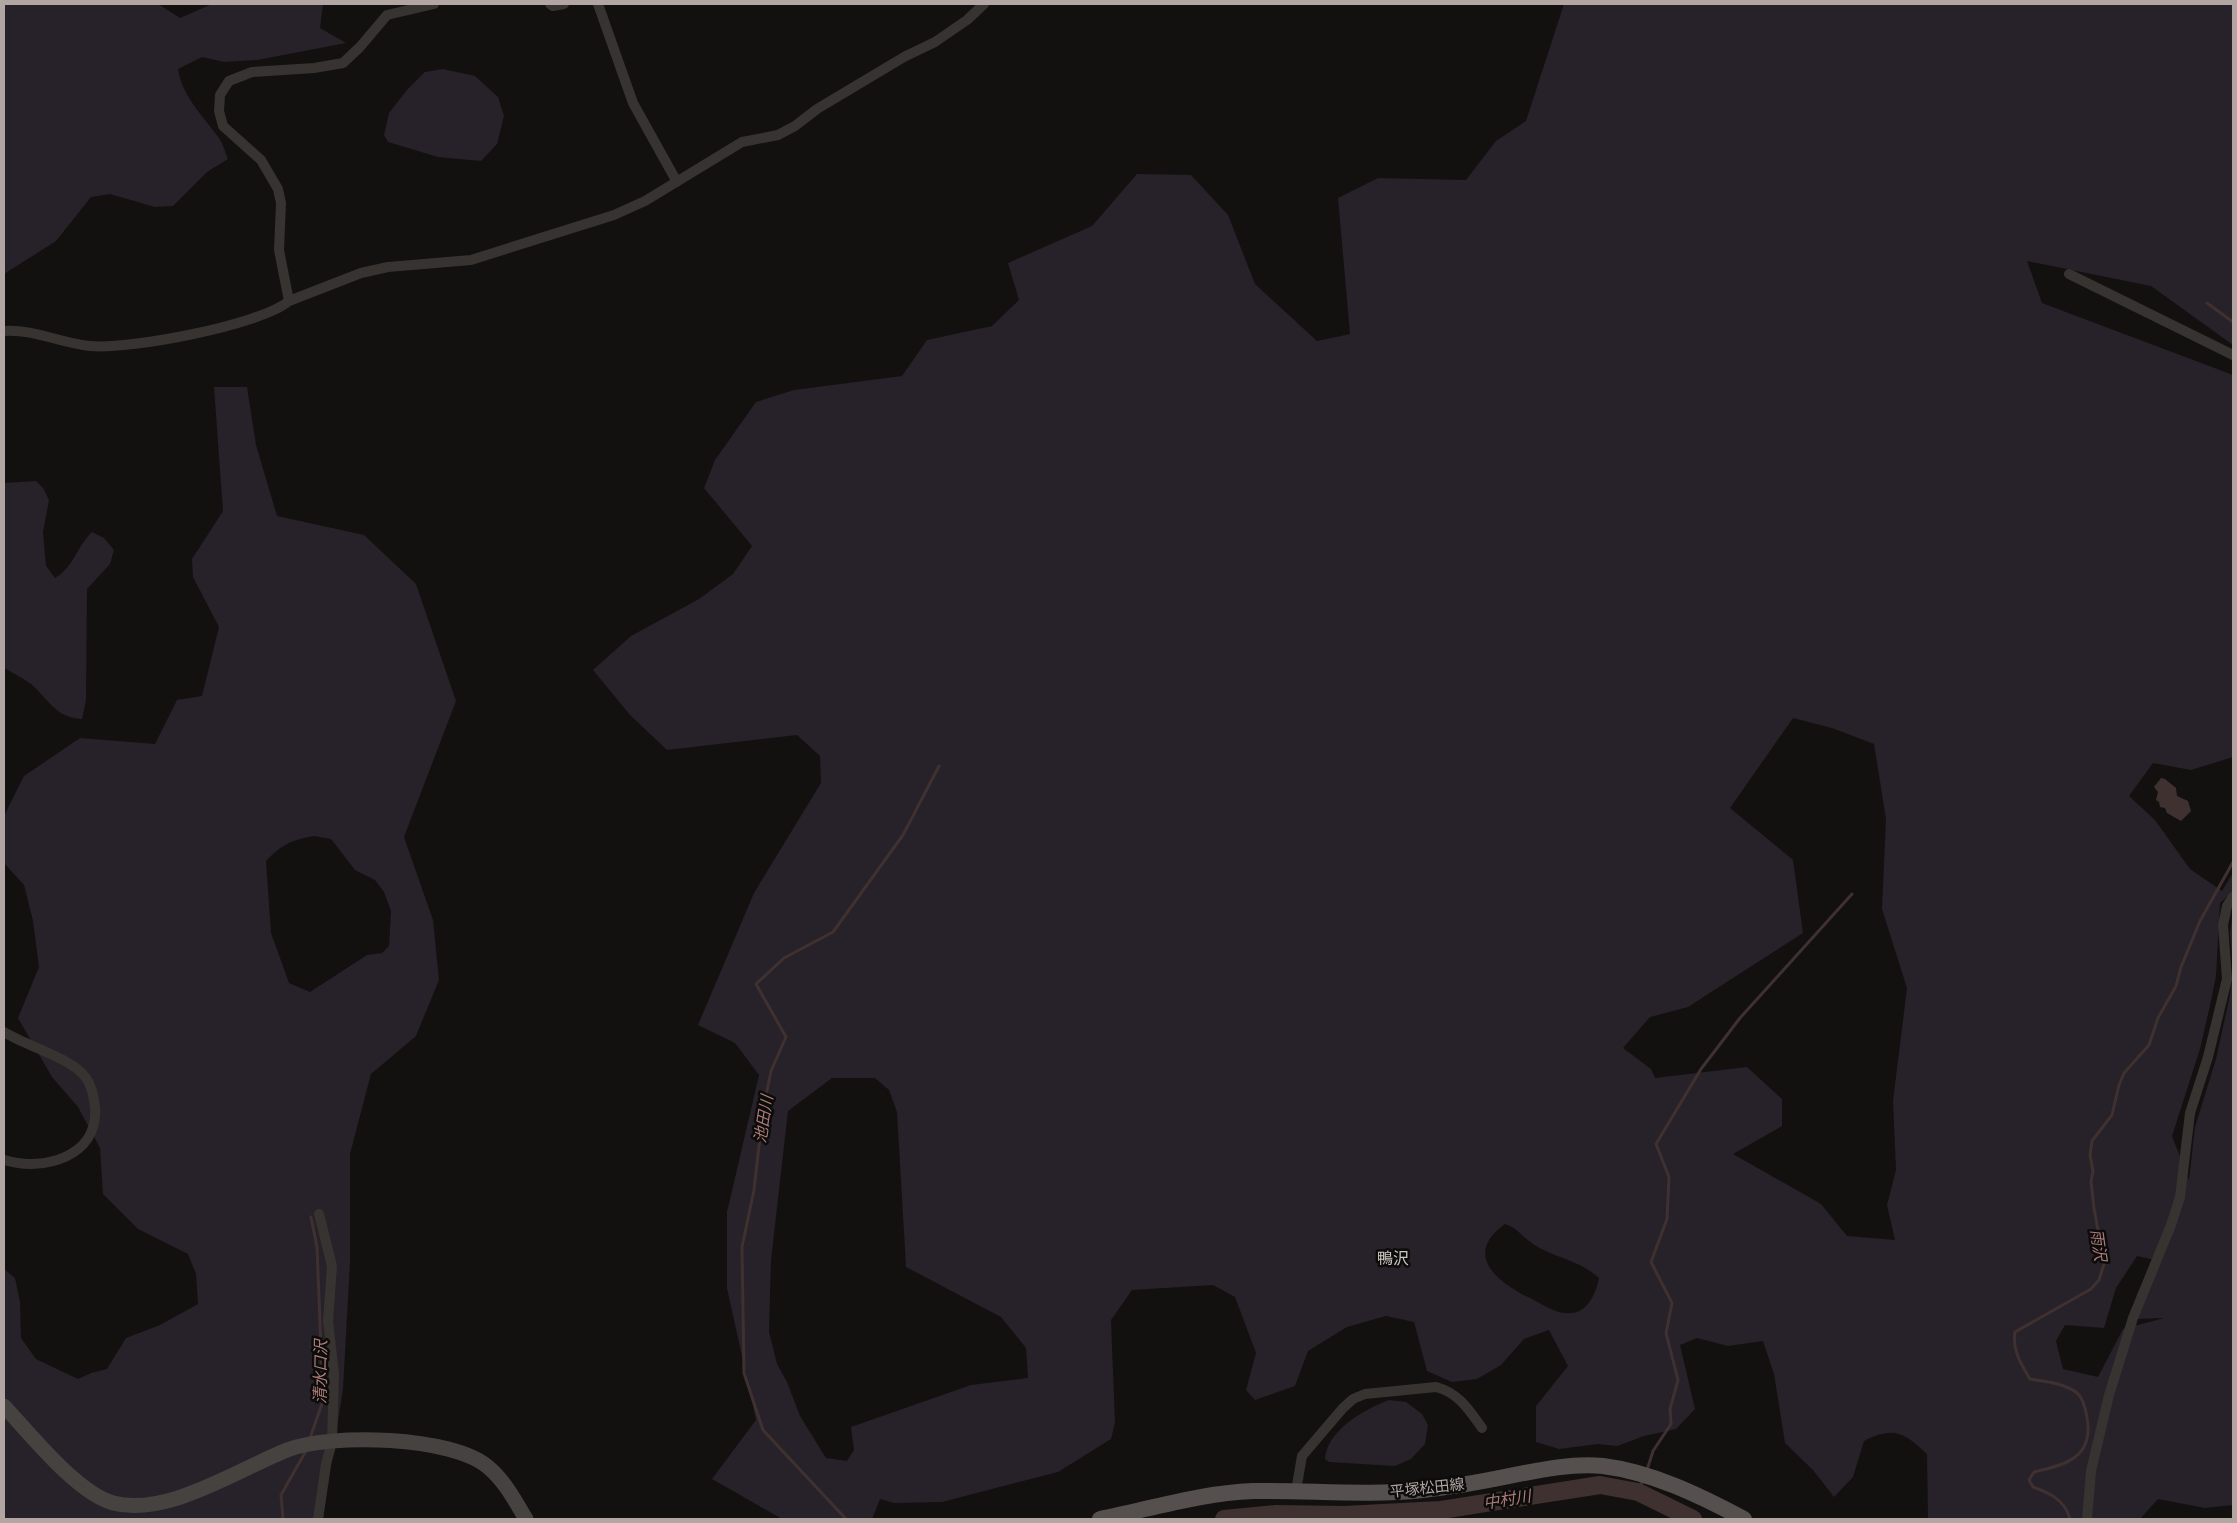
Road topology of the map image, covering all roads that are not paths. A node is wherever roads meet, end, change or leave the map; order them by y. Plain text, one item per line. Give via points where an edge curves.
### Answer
1 (434, 4) edge
2 (550, 4) edge
3 (564, 4) edge
4 (598, 4) edge
5 (984, 4) edge
6 (677, 182) junction
7 (2069, 274) dead end
8 (289, 301) junction
9 (4, 331) edge
10 (2233, 355) edge
11 (2233, 897) edge
12 (4, 1032) edge
13 (4, 1160) edge
14 (319, 1214) dead end
15 (4, 1406) edge
16 (1482, 1428) dead end
17 (332, 1442) junction
18 (1296, 1492) junction
19 (318, 1519) edge
20 (526, 1519) edge
21 (1100, 1519) edge
22 (1744, 1519) edge
23 (2088, 1519) edge

1 - 8 street via 387,16 342,63 252,72 229,81 220,95 219,111 223,126 261,160 278,188 281,203 279,250
2 - 3 street
4 - 6 street via 632,103
5 - 6 street via 935,42 817,109 795,126 778,135 742,142
6 - 8 street via 645,202 614,215 471,260 388,267 361,273
7 - 10 street
8 - 9 street via 239,322 191,335 106,347 88,346 21,330
11 - 23 street via 2227,906 2223,925 2227,979 2190,1113 2180,1197 2133,1318 2110,1396 2090,1472
12 - 13 street via 76,1067 87,1079 96,1118 90,1135 77,1151 60,1160 36,1165
14 - 17 street via 332,1266 328,1321 334,1374
15 - 17 street via 74,1478 96,1496 127,1506 161,1504 289,1449
16 - 18 street via 1464,1402 1447,1390 1436,1387 1365,1394 1343,1408 1302,1456
17 - 19 street
17 - 20 street via 417,1444 461,1452 488,1467 505,1485
18 - 21 main road, 平塚松田線 via 1226,1494
18 - 22 main road, 平塚松田線 via 1422,1490 1541,1470 1595,1466 1652,1478

